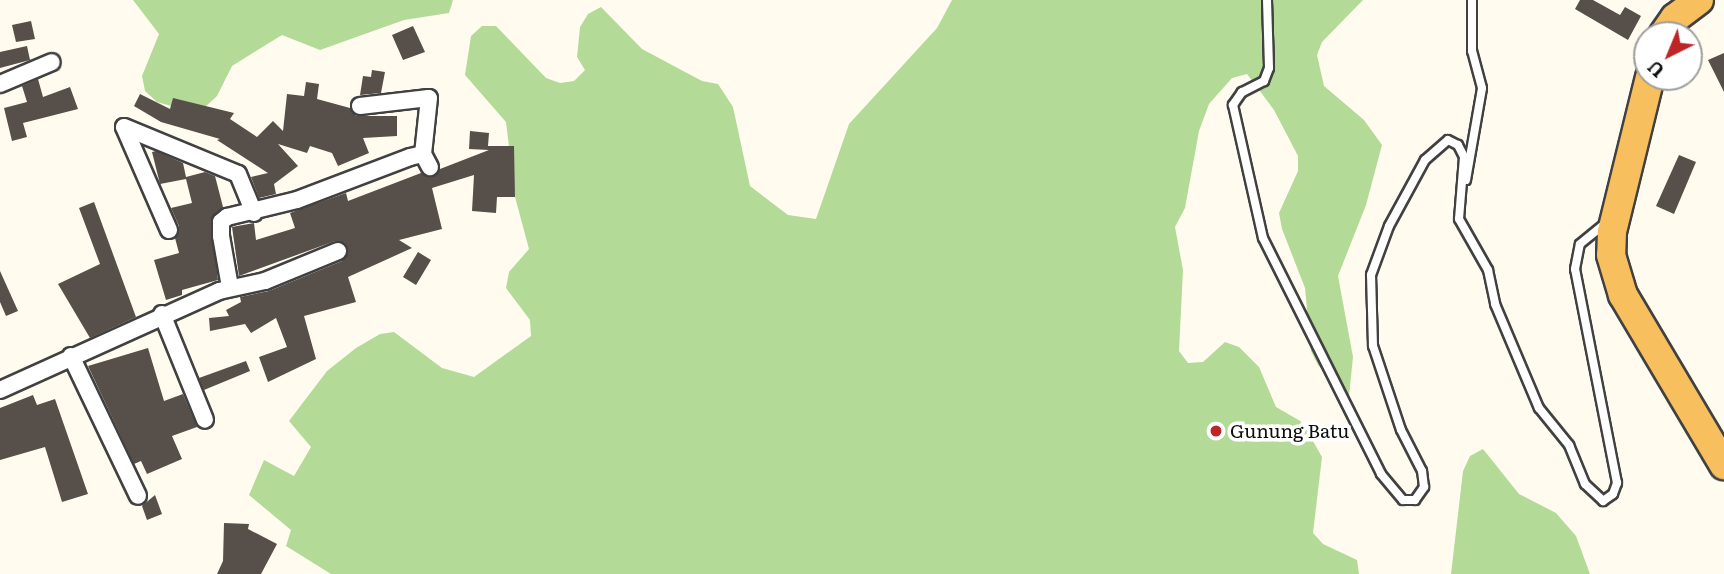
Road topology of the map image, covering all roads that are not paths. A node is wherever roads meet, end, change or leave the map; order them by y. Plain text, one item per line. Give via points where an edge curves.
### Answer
1 (1267, 0) edge
2 (1472, 0) edge
3 (1699, 0) edge
4 (1673, 21) edge
5 (52, 62) dead end
6 (0, 83) edge
7 (1647, 91) edge
8 (360, 106) dead end
9 (254, 213) junction
10 (1620, 213) junction
11 (1459, 219) junction
12 (169, 230) dead end
13 (338, 251) dead end
14 (230, 288) junction
15 (162, 314) junction
16 (71, 356) junction
17 (0, 390) edge
18 (205, 420) dead end
19 (1724, 465) edge
20 (138, 496) dead end

1 - 11 lane via 1269,68 1264,81 1242,92 1233,105 1263,238 1381,474 1403,500 1415,500 1424,487 1422,471 1401,430 1373,346 1371,275 1389,226 1425,160 1448,139 1464,157
2 - 11 lane via 1472,51 1482,88
3 - 4 highway
5 - 6 street
7 - 10 highway
8 - 9 street via 429,98 427,161
9 - 12 street via 238,174 124,127
9 - 14 street via 221,222
10 - 11 lane via 1580,244 1575,269 1617,483 1613,494 1603,500 1585,484 1569,445 1539,408 1495,304 1488,270
10 - 19 highway via 1612,232 1616,277
13 - 14 street via 265,281
14 - 15 street
15 - 16 street
15 - 18 street
16 - 17 street
16 - 20 street

